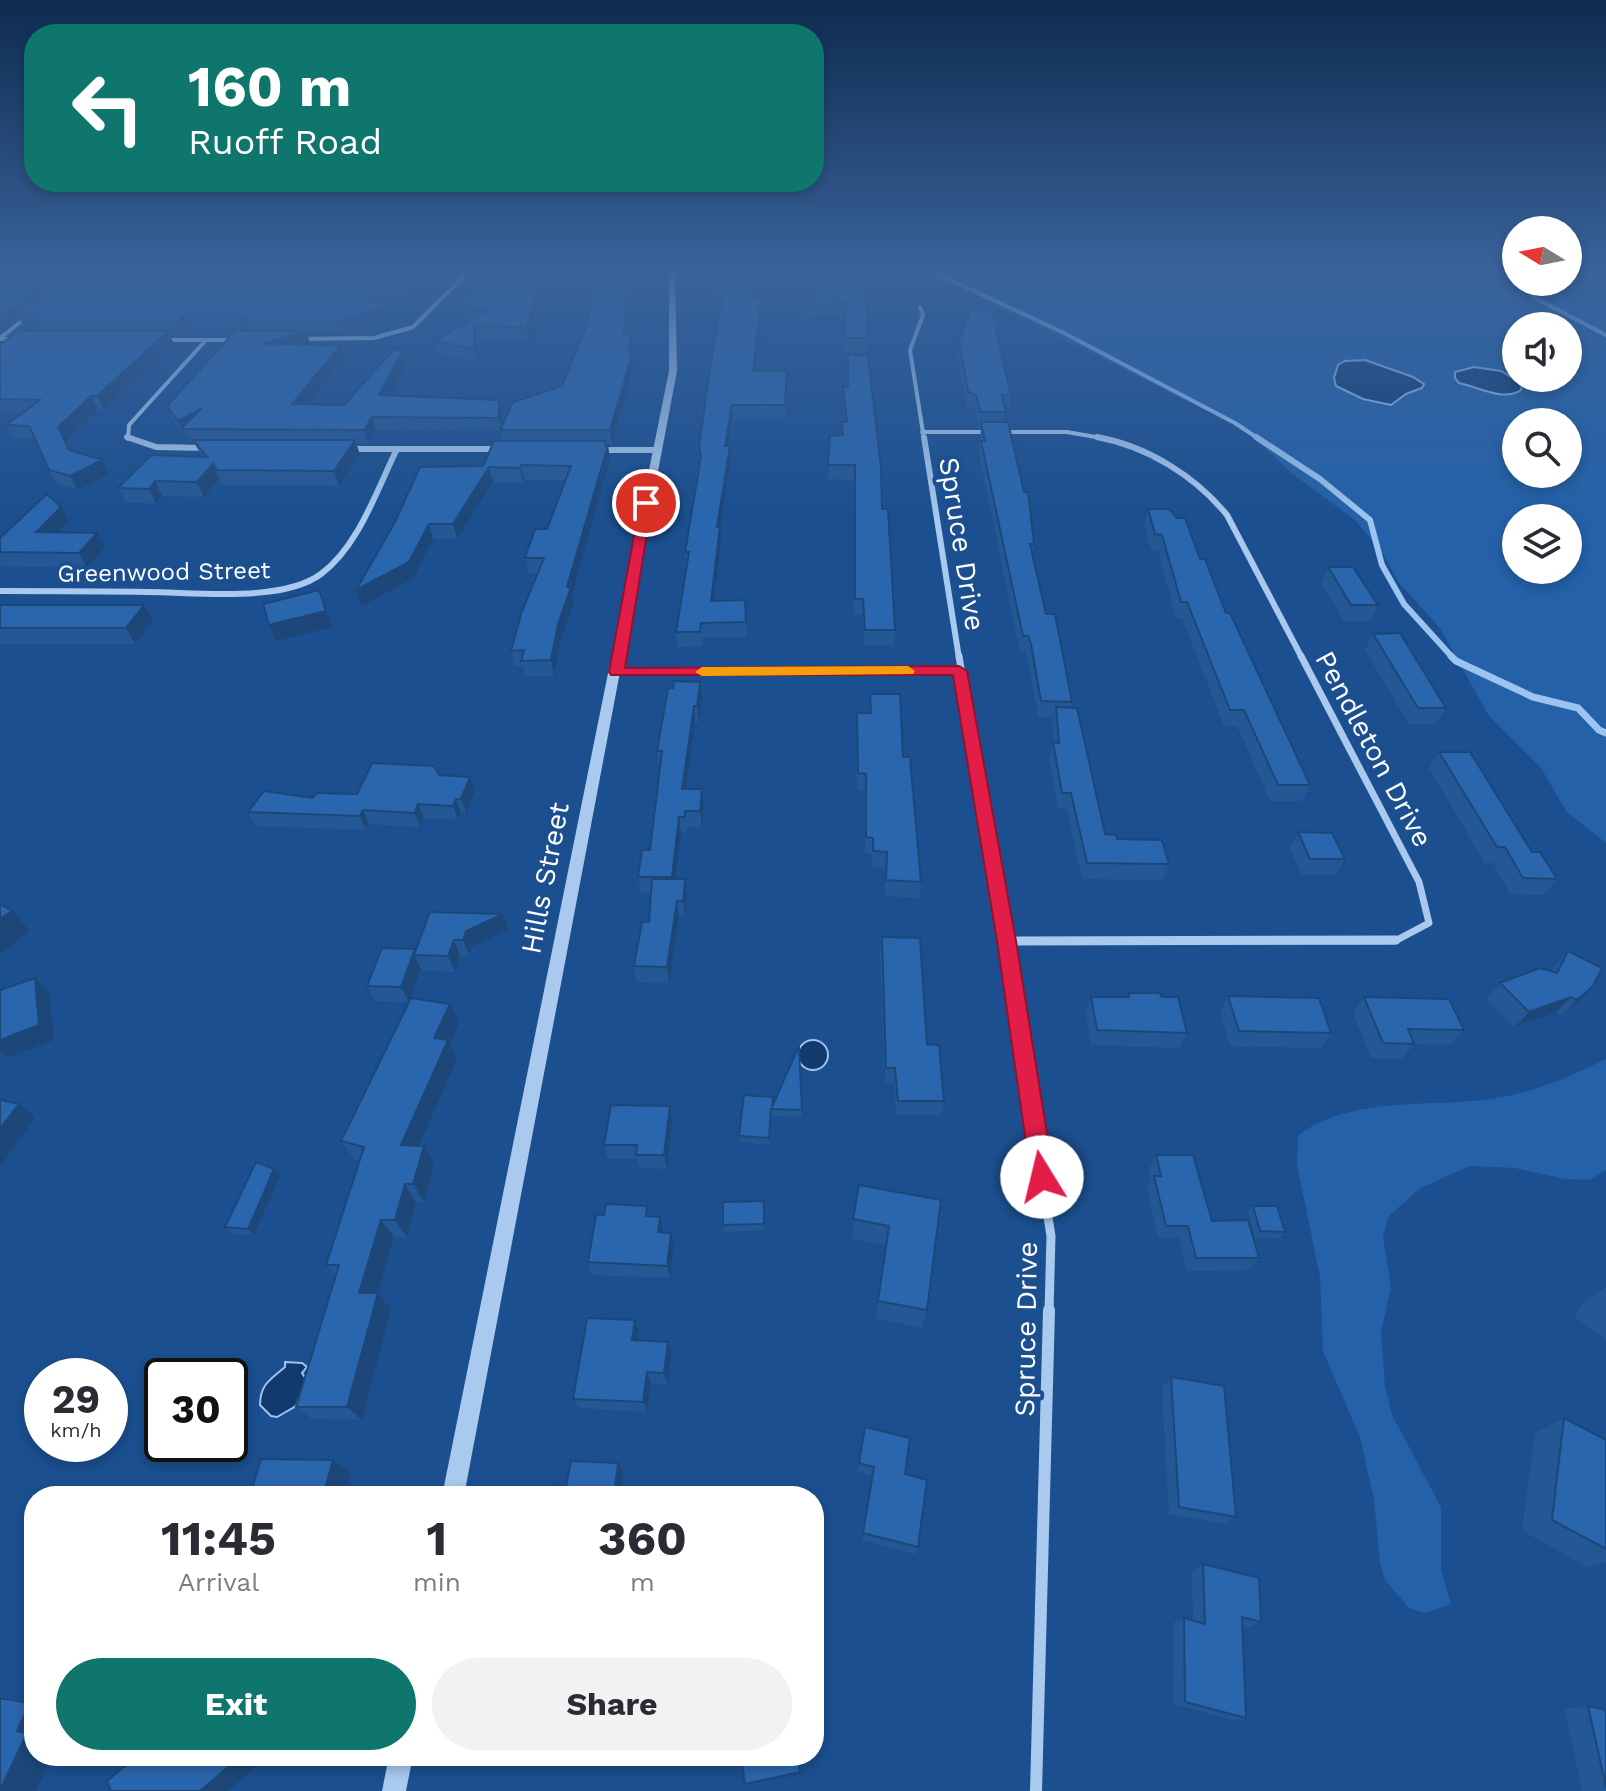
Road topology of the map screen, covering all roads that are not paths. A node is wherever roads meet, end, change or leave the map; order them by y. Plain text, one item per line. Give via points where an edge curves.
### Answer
1 (195, 353) edge
2 (673, 353) edge
3 (910, 353) edge
4 (922, 432) junction
5 (209, 448) edge
6 (335, 449) edge
7 (397, 449) junction
8 (507, 449) edge
9 (597, 450) edge
10 (656, 450) junction
11 (0, 591) edge
12 (959, 671) junction
13 (616, 672) junction
14 (1006, 941) junction
15 (455, 1486) edge
16 (399, 1766) edge
17 (394, 1791) edge
18 (1036, 1791) edge

1 - 5 street via 129,425 127,438 162,448
2 - 10 street, Hills Street
3 - 4 street, Spruce Drive
4 - 12 street, Spruce Drive
4 - 14 street, Pendleton Drive via 1055,431 1108,437 1138,448 1209,492 1227,515 1412,868 1429,923 1395,941
6 - 7 street
7 - 8 street
7 - 11 street, Greenwood Street via 340,558 319,575 289,588
9 - 10 street
10 - 13 street, Hills Street
12 - 13 street
12 - 14 street, Spruce Drive
13 - 15 street, Hills Street
14 - 18 street, Spruce Drive via 1051,1236
16 - 17 street

